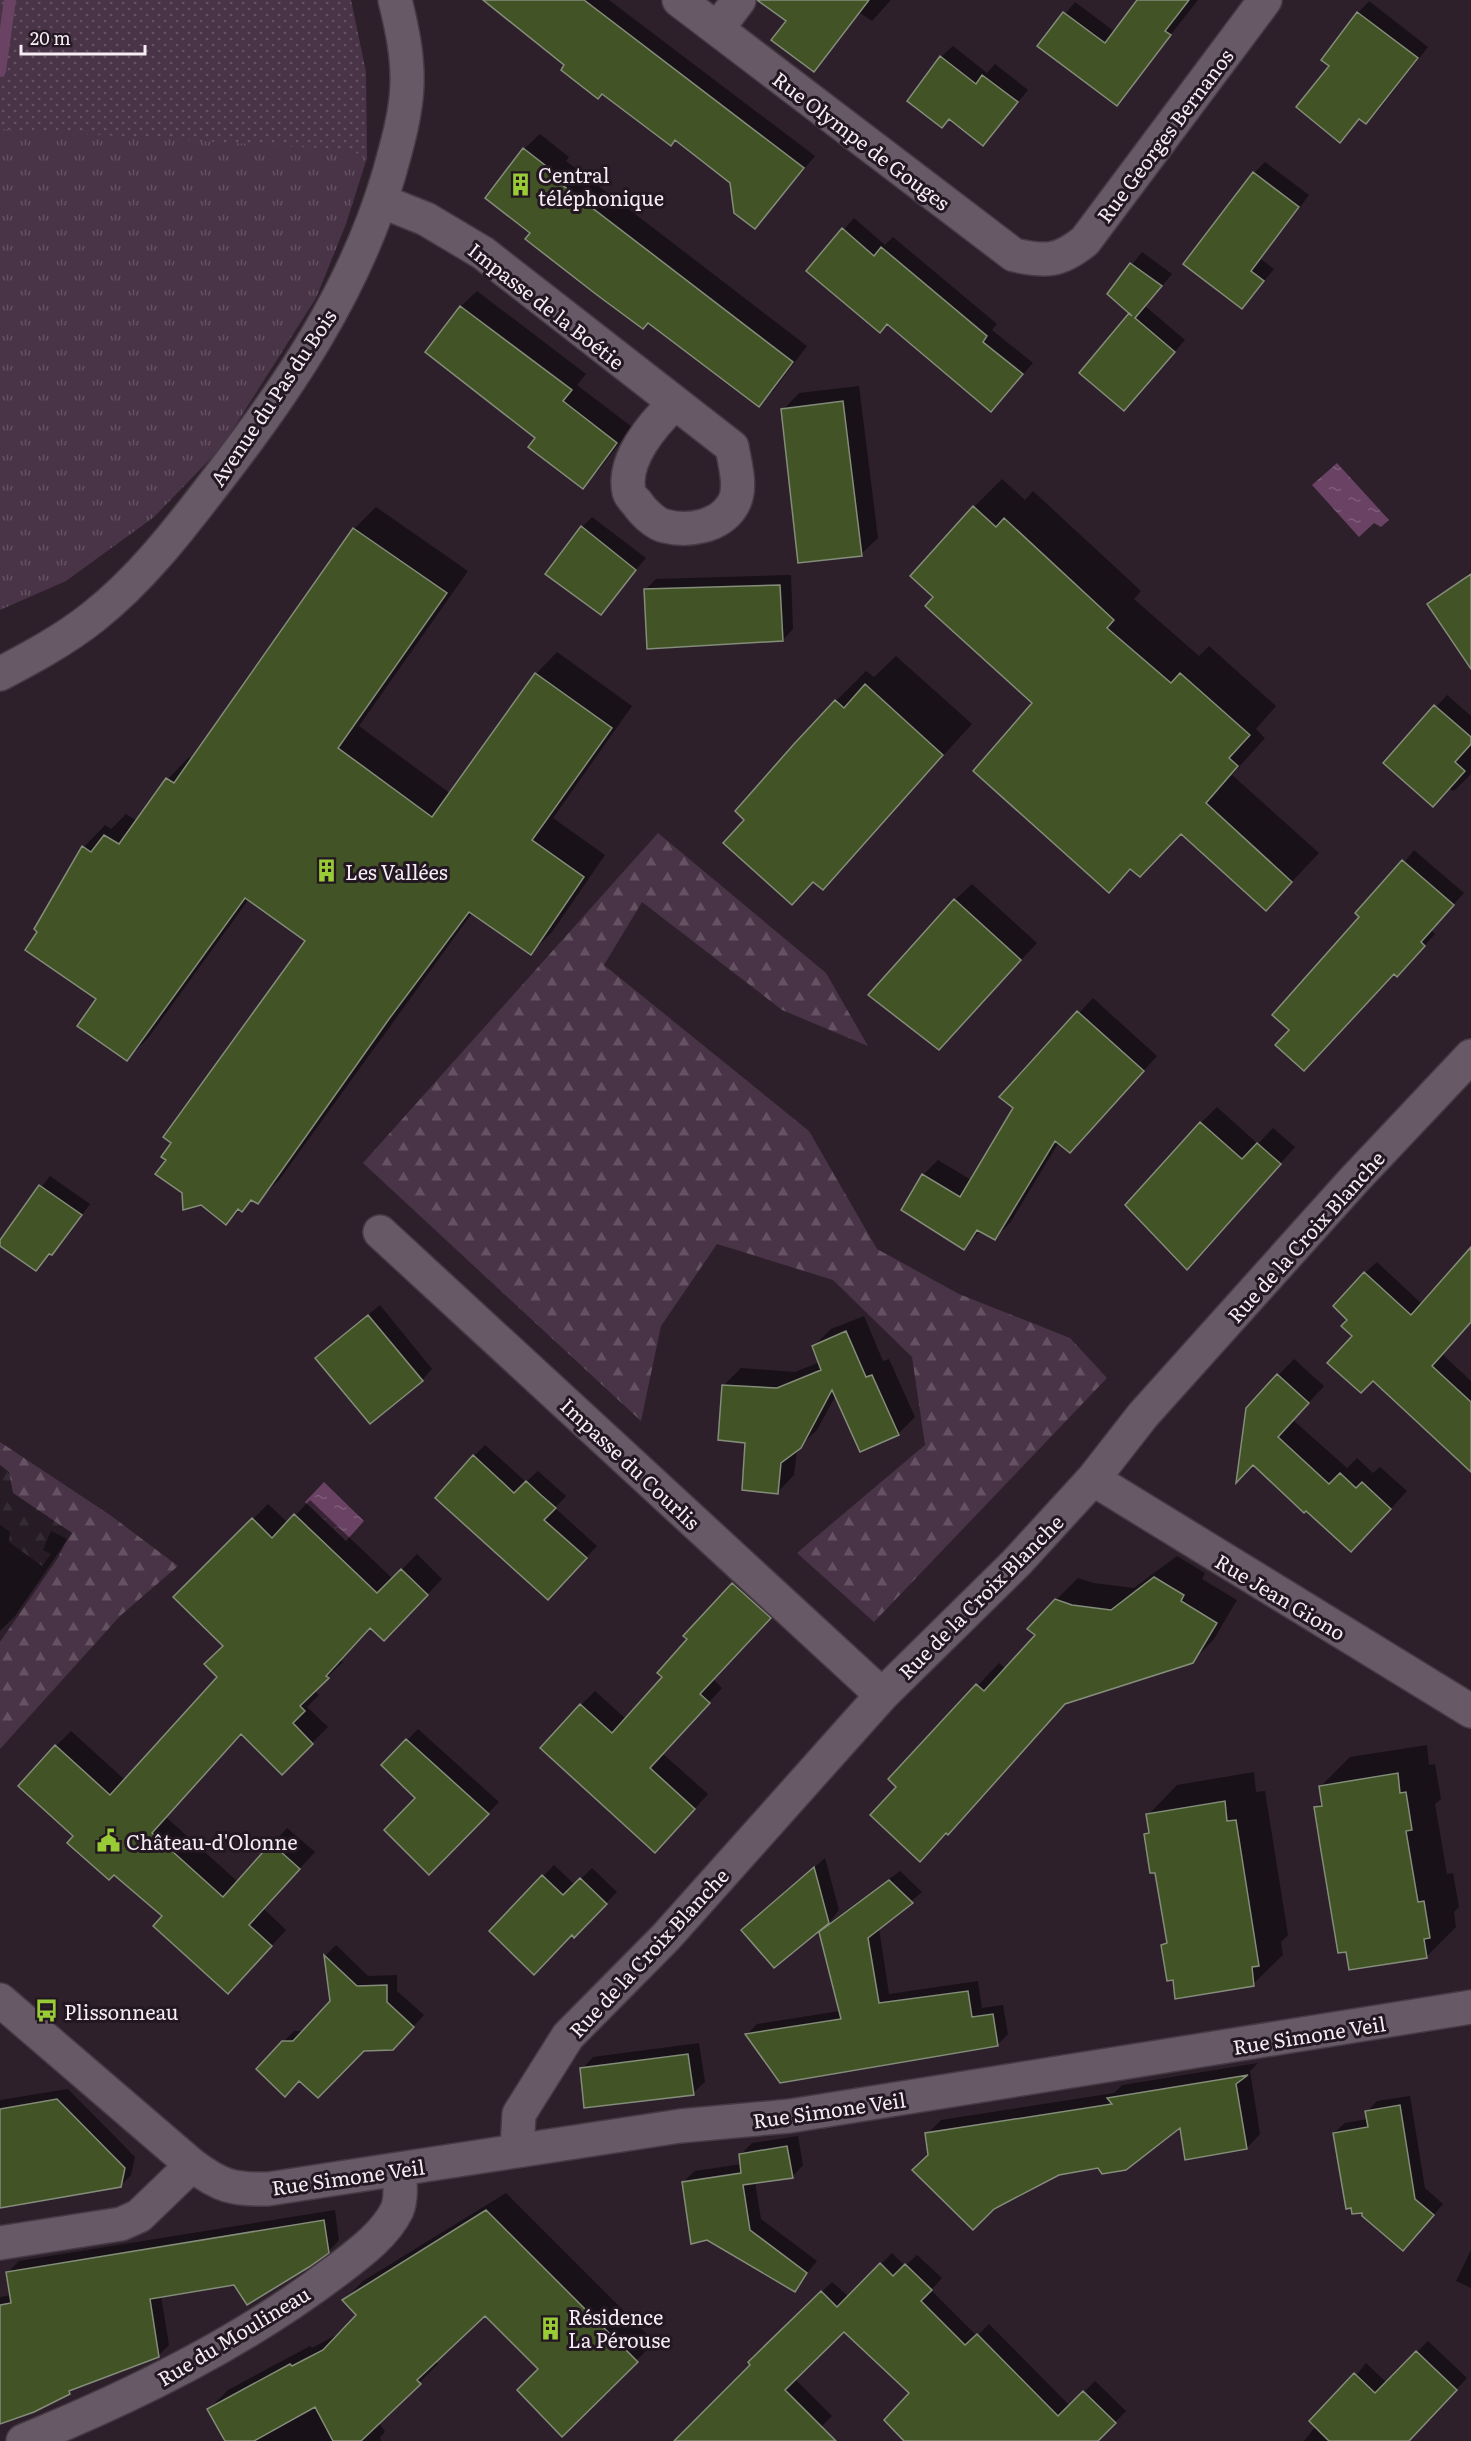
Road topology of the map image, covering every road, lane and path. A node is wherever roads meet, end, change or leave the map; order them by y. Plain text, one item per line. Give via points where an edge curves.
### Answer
1 (395, 0) edge
2 (679, 0) edge
3 (739, 0) edge
4 (1264, 0) edge
5 (717, 29) junction
6 (381, 201) junction
7 (1054, 260) joint
8 (674, 404) dead end
9 (0, 674) edge
10 (1471, 1056) edge
11 (380, 1232) dead end
12 (1093, 1479) junction
13 (882, 1695) junction
14 (1471, 1711) edge
15 (0, 2000) edge
16 (1471, 2007) edge
17 (517, 2150) junction
18 (192, 2165) junction
19 (399, 2170) junction
20 (0, 2243) edge
21 (37, 2438) edge

1 - 6 street, Avenue du Pas du Bois via 407,86 399,139
2 - 5 street, Rue Olympe de Gouges
3 - 5 street
4 - 7 street, Rue Georges Bernanos via 1084,241
5 - 7 street, Rue Olympe de Gouges via 1014,255
6 - 8 street, Impasse de la Boétie via 426,219 483,253
6 - 9 street, Avenue du Pas du Bois via 329,317 281,392 192,512 148,565 93,617 63,639
10 - 12 street, Rue de la Croix Blanche via 1143,1416
11 - 13 street, Impasse du Courlis
12 - 13 street, Rue de la Croix Blanche via 1016,1563
12 - 14 street, Rue Jean Giono
13 - 17 street, Rue de la Croix Blanche via 666,1937 568,2036 519,2114
15 - 18 street
16 - 17 street, Rue Simone Veil via 841,2109 680,2126
17 - 19 street, Rue Simone Veil
18 - 19 street, Rue Simone Veil via 214,2182 238,2190
18 - 20 street via 139,2216 121,2224
19 - 21 street, Rue du Moulineau via 398,2209 387,2226 357,2255 295,2302 129,2396

